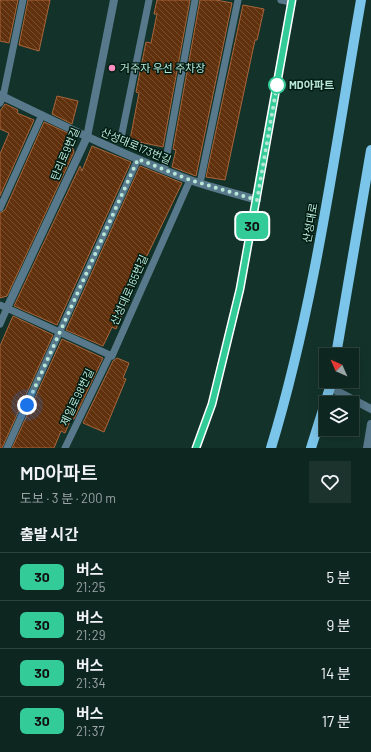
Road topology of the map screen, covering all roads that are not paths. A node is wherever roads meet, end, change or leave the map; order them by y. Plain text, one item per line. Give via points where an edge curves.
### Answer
1 (23, 0) edge
2 (114, 0) edge
3 (148, 0) edge
4 (196, 0) edge
5 (238, 0) edge
6 (281, 0) edge
7 (361, 0) edge
8 (292, 1) edge
9 (1, 98) edge
10 (42, 115) junction
11 (87, 137) junction
12 (121, 138) dead end
13 (371, 150) edge
14 (138, 159) junction
15 (164, 170) junction
16 (190, 180) junction
17 (200, 183) junction
18 (257, 200) junction
19 (0, 208) edge
20 (4, 306) edge
21 (0, 324) edge
22 (60, 332) junction
23 (337, 348) edge
24 (110, 355) junction
25 (330, 388) edge
26 (338, 388) edge
27 (371, 408) edge
28 (371, 424) edge
29 (7, 448) edge
30 (65, 448) edge
31 (196, 448) edge
32 (272, 448) edge
33 (312, 448) edge
34 (367, 448) edge

1 - 9 lane
2 - 11 street, 탄리로9번길
3 - 12 lane
4 - 15 lane
5 - 17 lane
6 - 8 lane
7 - 32 main road, 산성대로 via 309,294 282,415
8 - 18 street
9 - 10 street, 산성대로173번길
10 - 11 street, 산성대로173번길
10 - 19 lane
11 - 14 street, 산성대로173번길
11 - 20 street, 탄리로9번길
13 - 23 main road
14 - 15 street, 산성대로173번길
14 - 22 lane
15 - 16 street, 산성대로173번길
16 - 17 street, 산성대로173번길
16 - 24 lane, 산성대로165번길 via 112,356
17 - 18 street, 산성대로173번길
18 - 31 street via 238,297 212,404
20 - 21 lane
20 - 22 lane
22 - 24 lane
22 - 29 lane
24 - 30 lane, 제일로98번길
25 - 33 main road
26 - 27 street
28 - 34 street

